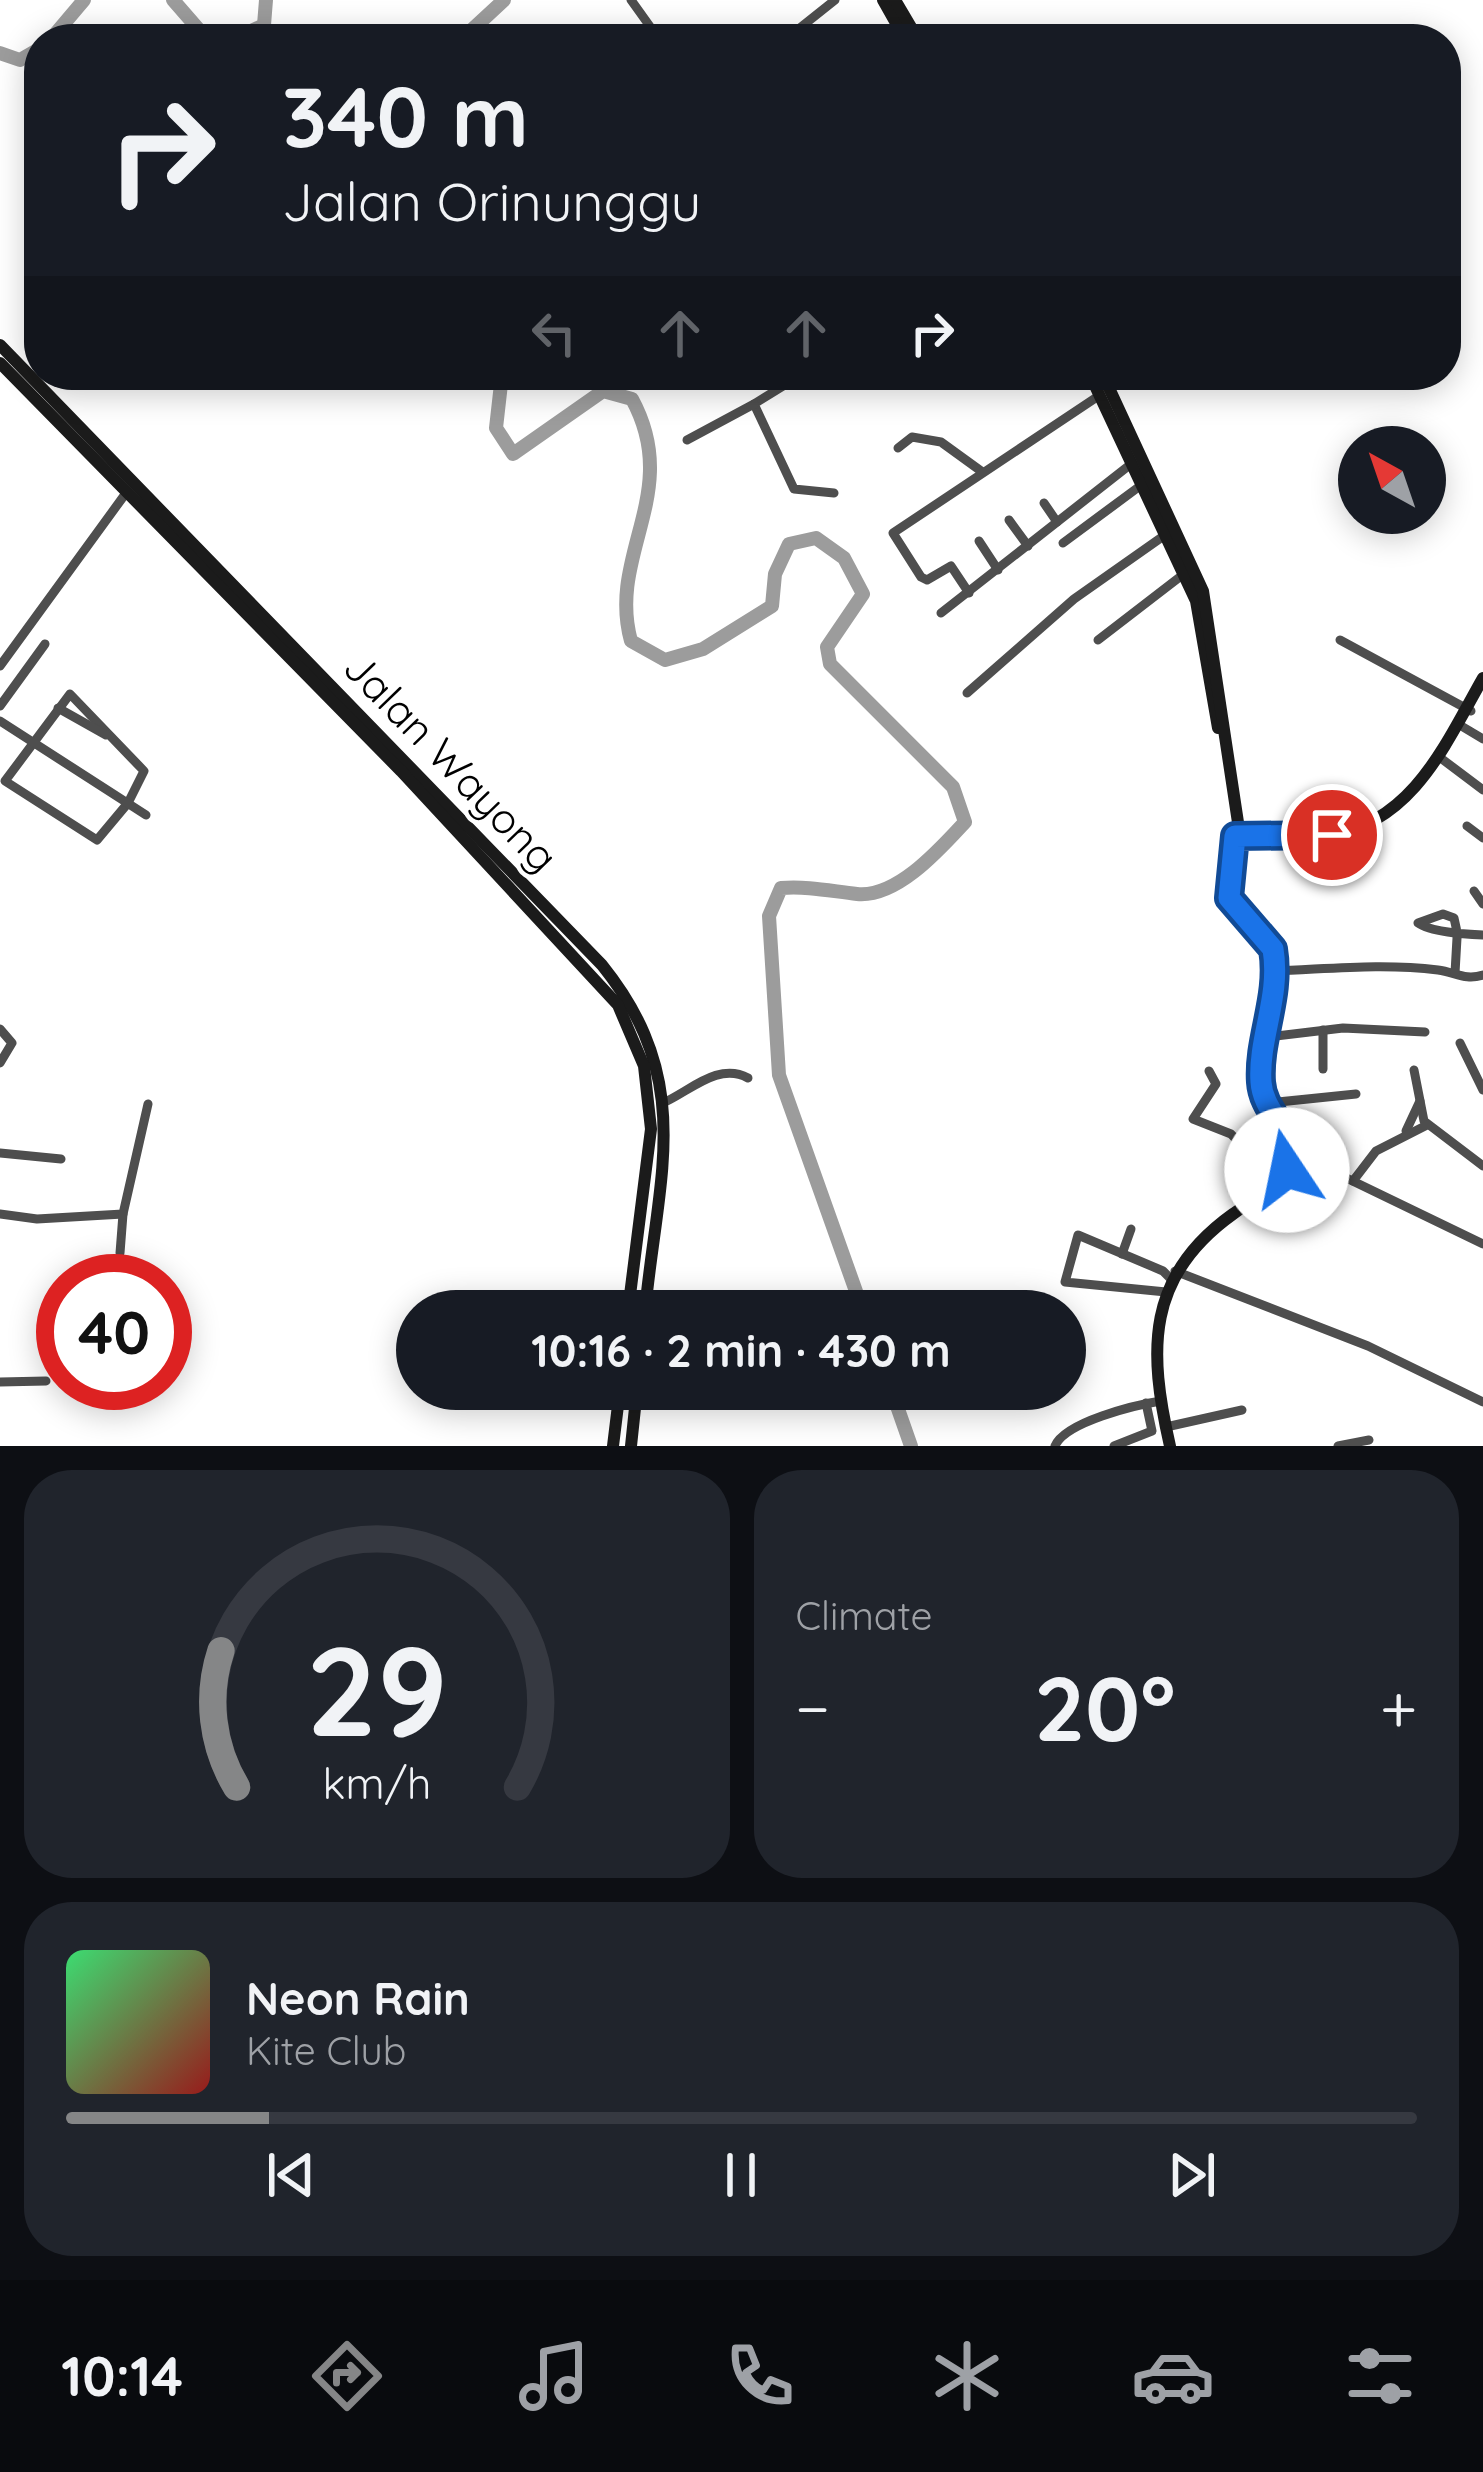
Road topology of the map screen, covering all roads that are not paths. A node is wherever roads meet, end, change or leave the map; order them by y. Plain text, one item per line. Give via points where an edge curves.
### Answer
1 (835, 0) edge
2 (805, 24) edge
3 (0, 345) edge
4 (0, 362) edge
5 (24, 370) edge
6 (24, 387) edge
7 (27, 390) edge
8 (44, 390) edge
9 (776, 390) edge
10 (1099, 390) edge
11 (1105, 390) edge
12 (1107, 402) junction
13 (754, 404) junction
14 (687, 440) dead end
15 (898, 448) dead end
16 (1131, 464) junction
17 (981, 471) junction
18 (1140, 486) junction
19 (126, 493) junction
20 (834, 493) dead end
21 (1044, 503) dead end
22 (1009, 520) dead end
23 (1057, 522) junction
24 (1165, 535) junction
25 (980, 541) dead end
26 (1063, 544) dead end
27 (1028, 546) junction
28 (998, 570) junction
29 (1185, 573) junction
30 (969, 593) junction
31 (941, 613) dead end
32 (1098, 640) dead end
33 (1340, 640) dead end
34 (45, 644) dead end
35 (0, 666) edge
36 (1483, 678) edge
37 (1483, 690) edge
38 (967, 693) dead end
39 (0, 706) edge
40 (58, 708) junction
41 (1468, 710) junction
42 (0, 724) edge
43 (1462, 727) junction
44 (1483, 739) edge
45 (116, 741) junction
46 (31, 744) junction
47 (1441, 758) junction
48 (1483, 790) edge
49 (127, 805) junction
50 (146, 815) dead end
51 (1467, 826) dead end
52 (1235, 836) junction
53 (1483, 838) edge
54 (1474, 891) dead end
55 (1483, 904) edge
56 (1483, 935) edge
57 (1274, 970) junction
58 (1455, 973) junction
59 (1483, 975) edge
60 (0, 1029) edge
61 (1323, 1030) junction
62 (1425, 1032) dead end
63 (1268, 1037) junction
64 (1460, 1043) dead end
65 (0, 1063) edge
66 (1323, 1070) dead end
67 (1414, 1070) dead end
68 (1209, 1071) dead end
69 (748, 1078) dead end
70 (1483, 1090) edge
71 (1356, 1094) dead end
72 (665, 1102) junction
73 (1420, 1102) junction
74 (1269, 1103) junction
75 (148, 1104) dead end
76 (1427, 1125) junction
77 (1406, 1131) junction
78 (0, 1153) edge
79 (1292, 1157) junction
80 (61, 1159) dead end
81 (1483, 1166) edge
82 (1353, 1180) junction
83 (1275, 1181) junction
84 (0, 1214) edge
85 (123, 1214) junction
86 (1131, 1229) dead end
87 (1483, 1244) edge
88 (120, 1253) dead end
89 (1122, 1254) junction
90 (1171, 1281) junction
91 (631, 1290) edge
92 (647, 1290) edge
93 (36, 1381) edge
94 (0, 1382) edge
95 (1153, 1402) junction
96 (1483, 1402) edge
97 (617, 1410) edge
98 (635, 1410) edge
99 (1242, 1410) dead end
100 (1166, 1427) junction
101 (1369, 1440) dead end
102 (613, 1446) edge
103 (631, 1446) edge
104 (1055, 1446) edge
105 (1114, 1446) edge
106 (1170, 1446) edge
107 (1338, 1446) edge

1 - 2 street
3 - 5 main road, Jalan Wayong
4 - 6 main road, Jalan Wayong
7 - 19 main road, Jalan Wayong
8 - 72 main road, Jalan Wayong via 602,965 644,1027
9 - 13 street
10 - 12 main road
11 - 12 main road
12 - 16 main road
12 - 17 street
12 - 52 main road via 1203,591
13 - 14 street
13 - 20 street via 794,489
15 - 17 street via 912,437 941,442
16 - 18 main road
16 - 23 street
17 - 30 street via 893,533 921,578 951,566
18 - 24 main road
18 - 26 street
19 - 35 street
19 - 91 main road, Jalan Wayong via 618,1005 644,1066 651,1129
21 - 23 street
22 - 27 street
23 - 27 street
24 - 29 main road
24 - 38 street via 1074,599
25 - 28 street
27 - 28 street
28 - 30 street
29 - 32 street
29 - 52 main road via 1205,634
30 - 31 street
33 - 41 street
34 - 39 street
36 - 41 main road
37 - 41 main road
40 - 45 street
40 - 45 street via 74,695
40 - 46 street
41 - 43 main road
41 - 47 main road
42 - 46 street
43 - 44 street
43 - 47 main road
45 - 49 street via 141,764
46 - 49 street
46 - 49 street via 7,783 97,840
47 - 48 street
47 - 52 main road via 1406,798 1351,829
49 - 50 street
51 - 53 street
52 - 57 main road via 1229,898 1273,949
54 - 55 street
56 - 58 street via 1457,934
57 - 58 street via 1365,965
57 - 63 main road
58 - 59 street
60 - 65 street via 12,1043
61 - 62 street
61 - 63 street
61 - 66 street
63 - 74 main road via 1261,1082
64 - 70 street
67 - 73 street
68 - 83 street via 1216,1084 1193,1119 1231,1134
69 - 72 street via 713,1076
71 - 74 street
72 - 92 main road, Jalan Wayong
73 - 76 street
73 - 77 street
74 - 79 main road
75 - 85 street
76 - 77 street
76 - 81 street
77 - 82 street
78 - 80 street
79 - 82 street
79 - 83 main road
82 - 87 street
83 - 90 main road via 1207,1233
84 - 85 street
85 - 88 street
86 - 89 street
89 - 90 street
89 - 90 street via 1078,1235 1065,1282
90 - 95 main road via 1156,1340
90 - 96 street via 1406,1363
93 - 94 street
95 - 100 main road
95 - 104 street via 1085,1424
95 - 105 street via 1152,1431
97 - 102 main road
98 - 103 main road
99 - 100 street
100 - 106 main road
101 - 107 street

